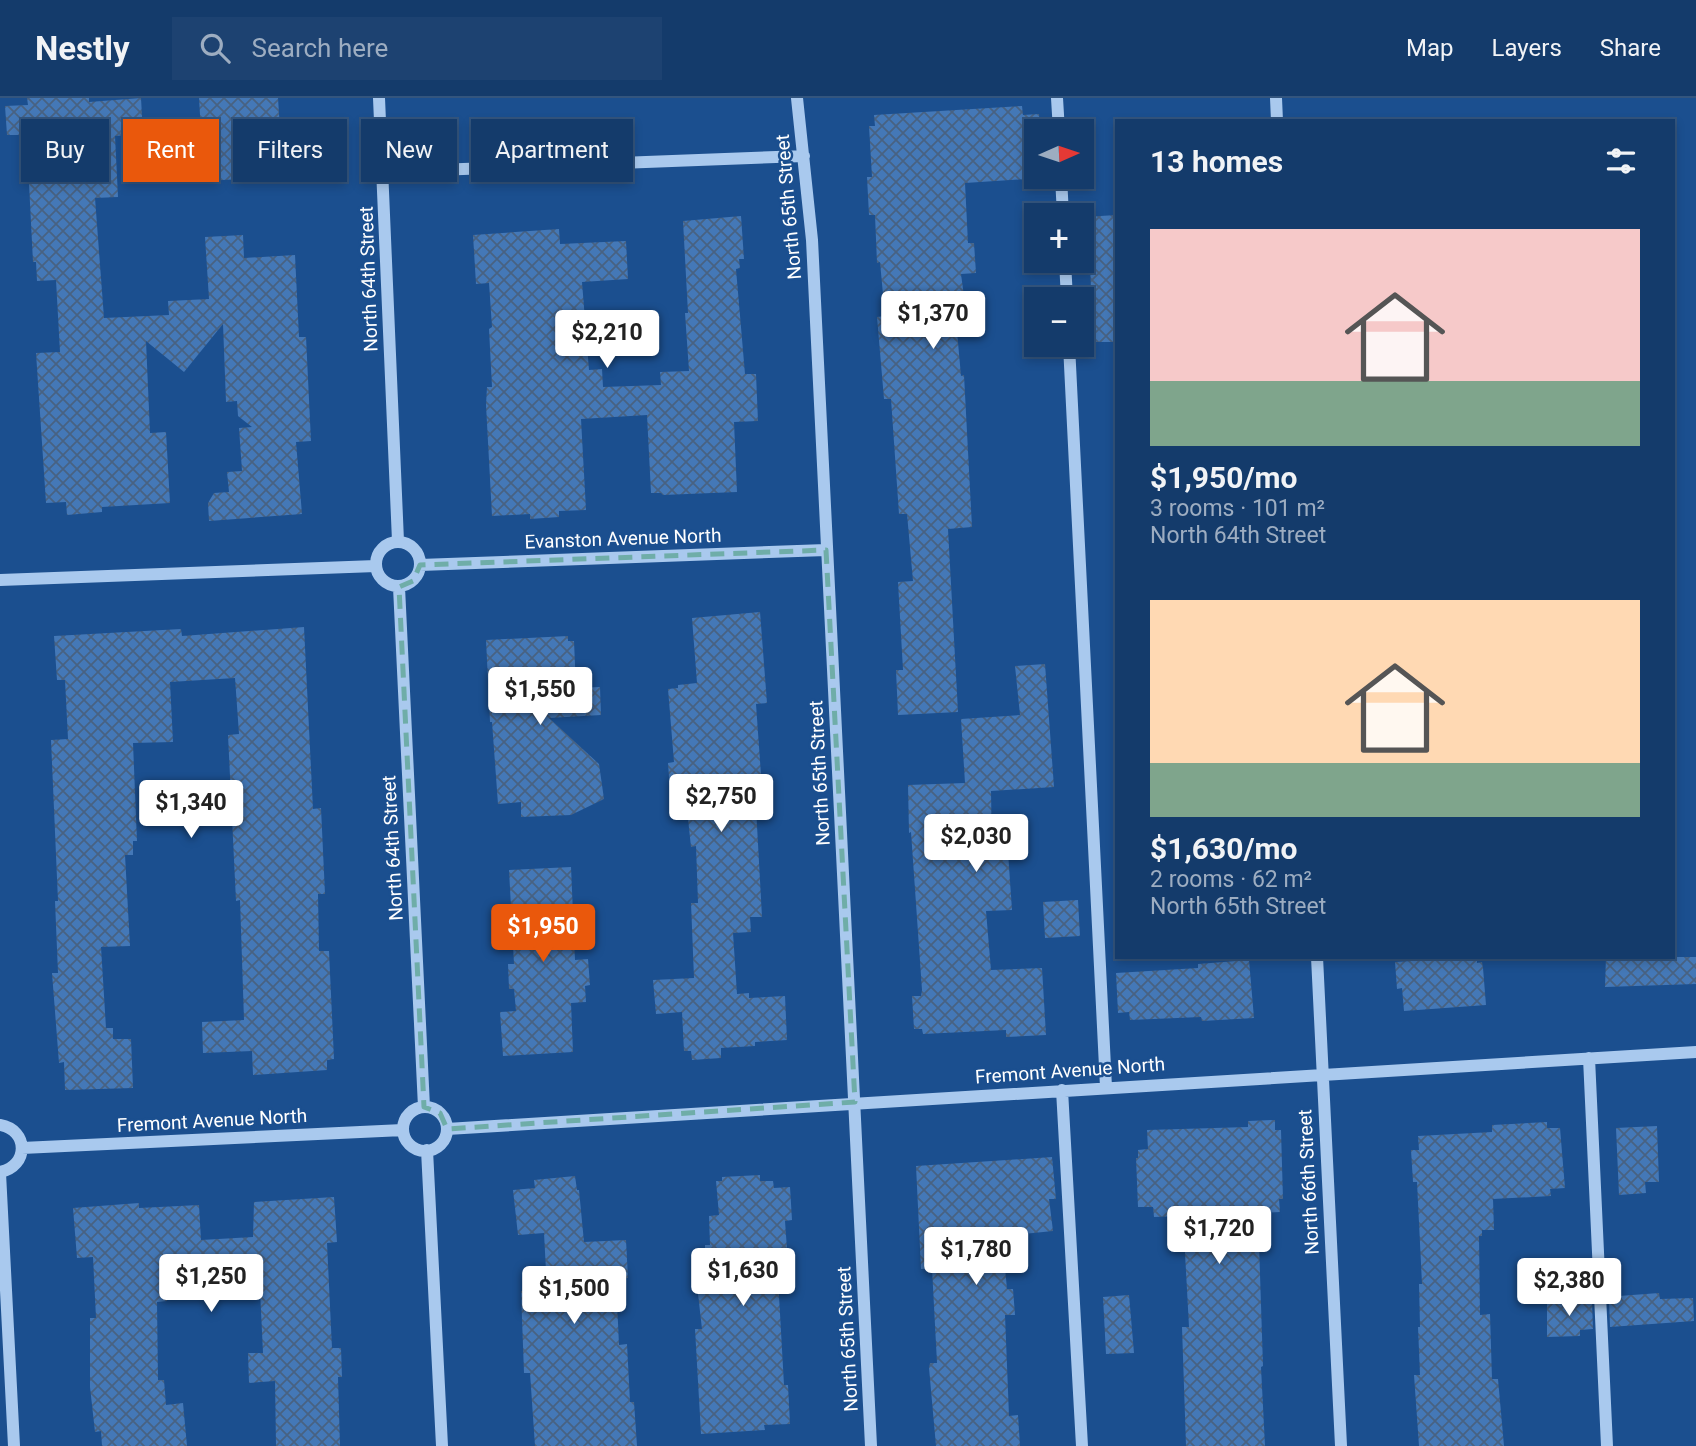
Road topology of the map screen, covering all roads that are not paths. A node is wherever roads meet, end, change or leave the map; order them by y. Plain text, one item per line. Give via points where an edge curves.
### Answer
1 (379, 98) edge
2 (797, 98) edge
3 (1057, 98) edge
4 (1276, 98) edge
5 (380, 119) edge
6 (1058, 119) edge
7 (1277, 119) edge
8 (804, 156) junction
9 (457, 170) edge
10 (383, 182) edge
11 (1070, 357) edge
12 (398, 541) junction
13 (826, 550) junction
14 (420, 565) junction
15 (376, 566) junction
16 (0, 580) edge
17 (399, 587) junction
18 (1317, 959) edge
19 (1696, 1052) edge
20 (1588, 1058) junction
21 (1322, 1073) junction
22 (1106, 1087) junction
23 (1062, 1090) junction
24 (855, 1102) junction
25 (424, 1107) junction
26 (0, 1125) edge
27 (446, 1129) junction
28 (403, 1130) junction
29 (22, 1147) junction
30 (428, 1150) junction
31 (0, 1172) edge
32 (14, 1446) edge
33 (442, 1446) edge
34 (871, 1446) edge
35 (1082, 1446) edge
36 (1341, 1446) edge
37 (1606, 1446) edge

1 - 5 street, North 64th Street
2 - 8 street, North 65th Street
3 - 6 street
4 - 7 street
8 - 9 street
8 - 13 street, North 65th Street
10 - 12 street, North 64th Street
11 - 22 street
12 - 14 street via 413,547
12 - 15 street via 380,549
13 - 14 street, Evanston Avenue North
13 - 24 street, North 65th Street
14 - 17 street via 413,581
15 - 16 street
15 - 17 street via 384,582
17 - 25 street, North 64th Street
18 - 21 street, North 66th Street
19 - 20 street, Fremont Avenue North
20 - 21 street, Fremont Avenue North
20 - 37 street
21 - 22 street, Fremont Avenue North
21 - 36 street, North 66th Street
22 - 23 street, Fremont Avenue North
23 - 24 street, Fremont Avenue North
23 - 35 street
24 - 27 street, Fremont Avenue North
24 - 34 street, North 65th Street
25 - 27 street via 440,1113
25 - 28 street via 408,1114
26 - 29 street via 13,1130
27 - 30 street via 444,1141
28 - 29 street, Fremont Avenue North
28 - 30 street via 411,1146
29 - 31 street via 17,1164
30 - 33 street
31 - 32 street

